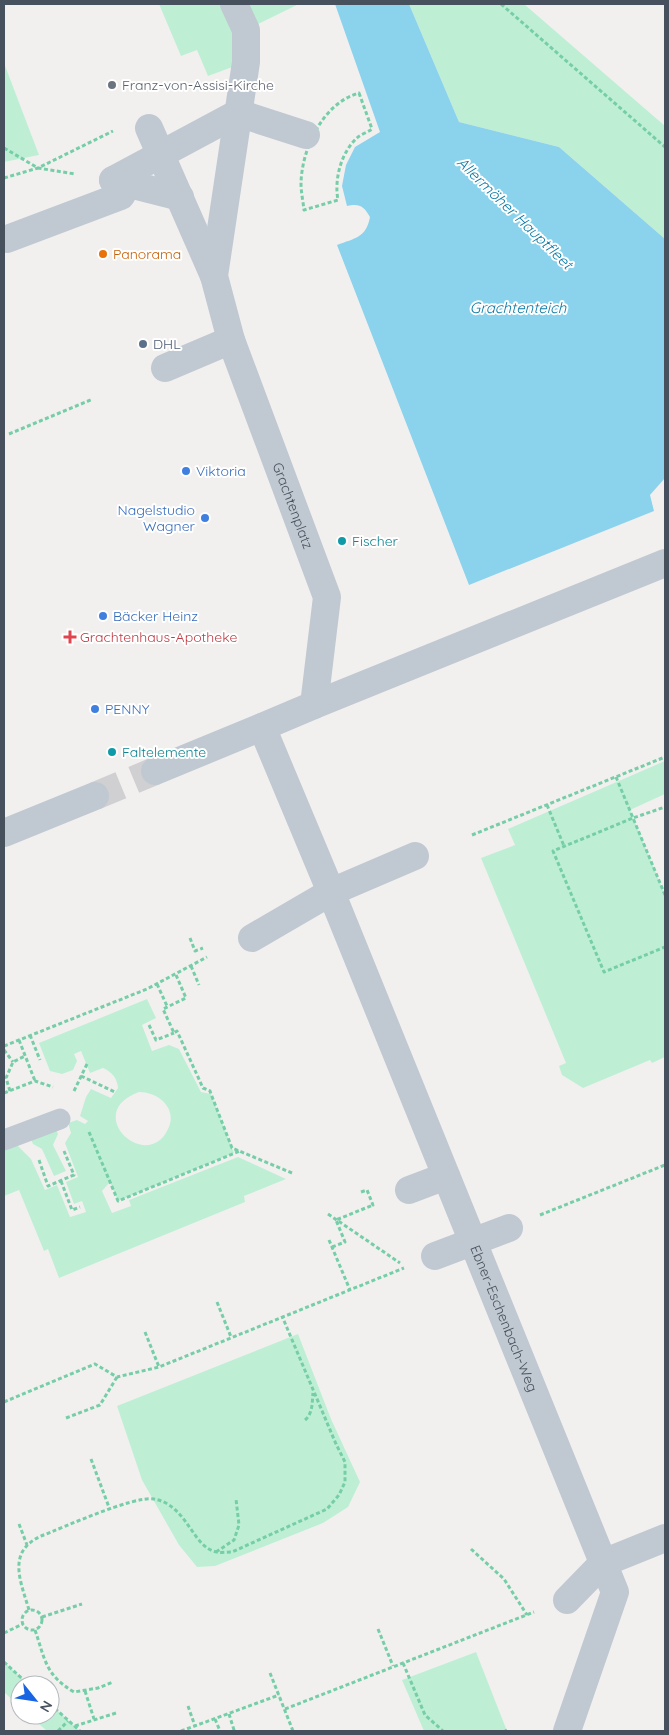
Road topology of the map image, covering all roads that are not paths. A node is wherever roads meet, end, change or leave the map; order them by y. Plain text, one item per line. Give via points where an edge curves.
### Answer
1 (234, 4) edge
2 (238, 113) junction
3 (149, 128) dead end
4 (306, 135) dead end
5 (162, 154) junction
6 (121, 182) junction
7 (180, 197) junction
8 (7, 239) dead end
9 (214, 276) junction
10 (231, 340) junction
11 (165, 368) dead end
12 (665, 564) edge
13 (314, 704) junction
14 (262, 727) junction
15 (155, 771) tunnel mouth
16 (95, 796) tunnel mouth
17 (4, 834) edge
18 (415, 856) dead end
19 (334, 901) junction
20 (252, 938) dead end
21 (60, 1119) dead end
22 (4, 1140) edge
23 (446, 1176) junction
24 (409, 1190) dead end
25 (509, 1228) road end
26 (472, 1242) junction
27 (435, 1256) dead end
28 (665, 1538) edge
29 (603, 1563) junction
30 (567, 1600) road end
31 (567, 1731) edge

1 - 2 street, Grachtenplatz via 246,30 246,62
2 - 4 street
2 - 5 street
2 - 9 street, Grachtenplatz
3 - 5 street
5 - 6 street
5 - 7 street
6 - 7 street
6 - 8 street via 122,196
7 - 9 street
9 - 10 street, Grachtenplatz
10 - 11 street
10 - 13 street, Grachtenplatz via 327,597
12 - 13 street
13 - 14 street
14 - 15 street
14 - 19 street
16 - 17 street
18 - 19 street
19 - 20 street
19 - 23 street, Ebner-Eschenbach-Weg
21 - 22 lane
23 - 24 street
23 - 26 street, Ebner-Eschenbach-Weg
25 - 26 street
26 - 27 street
26 - 29 street, Ebner-Eschenbach-Weg
28 - 29 street
29 - 30 street
29 - 31 street, Ebner-Eschenbach-Weg via 614,1592

